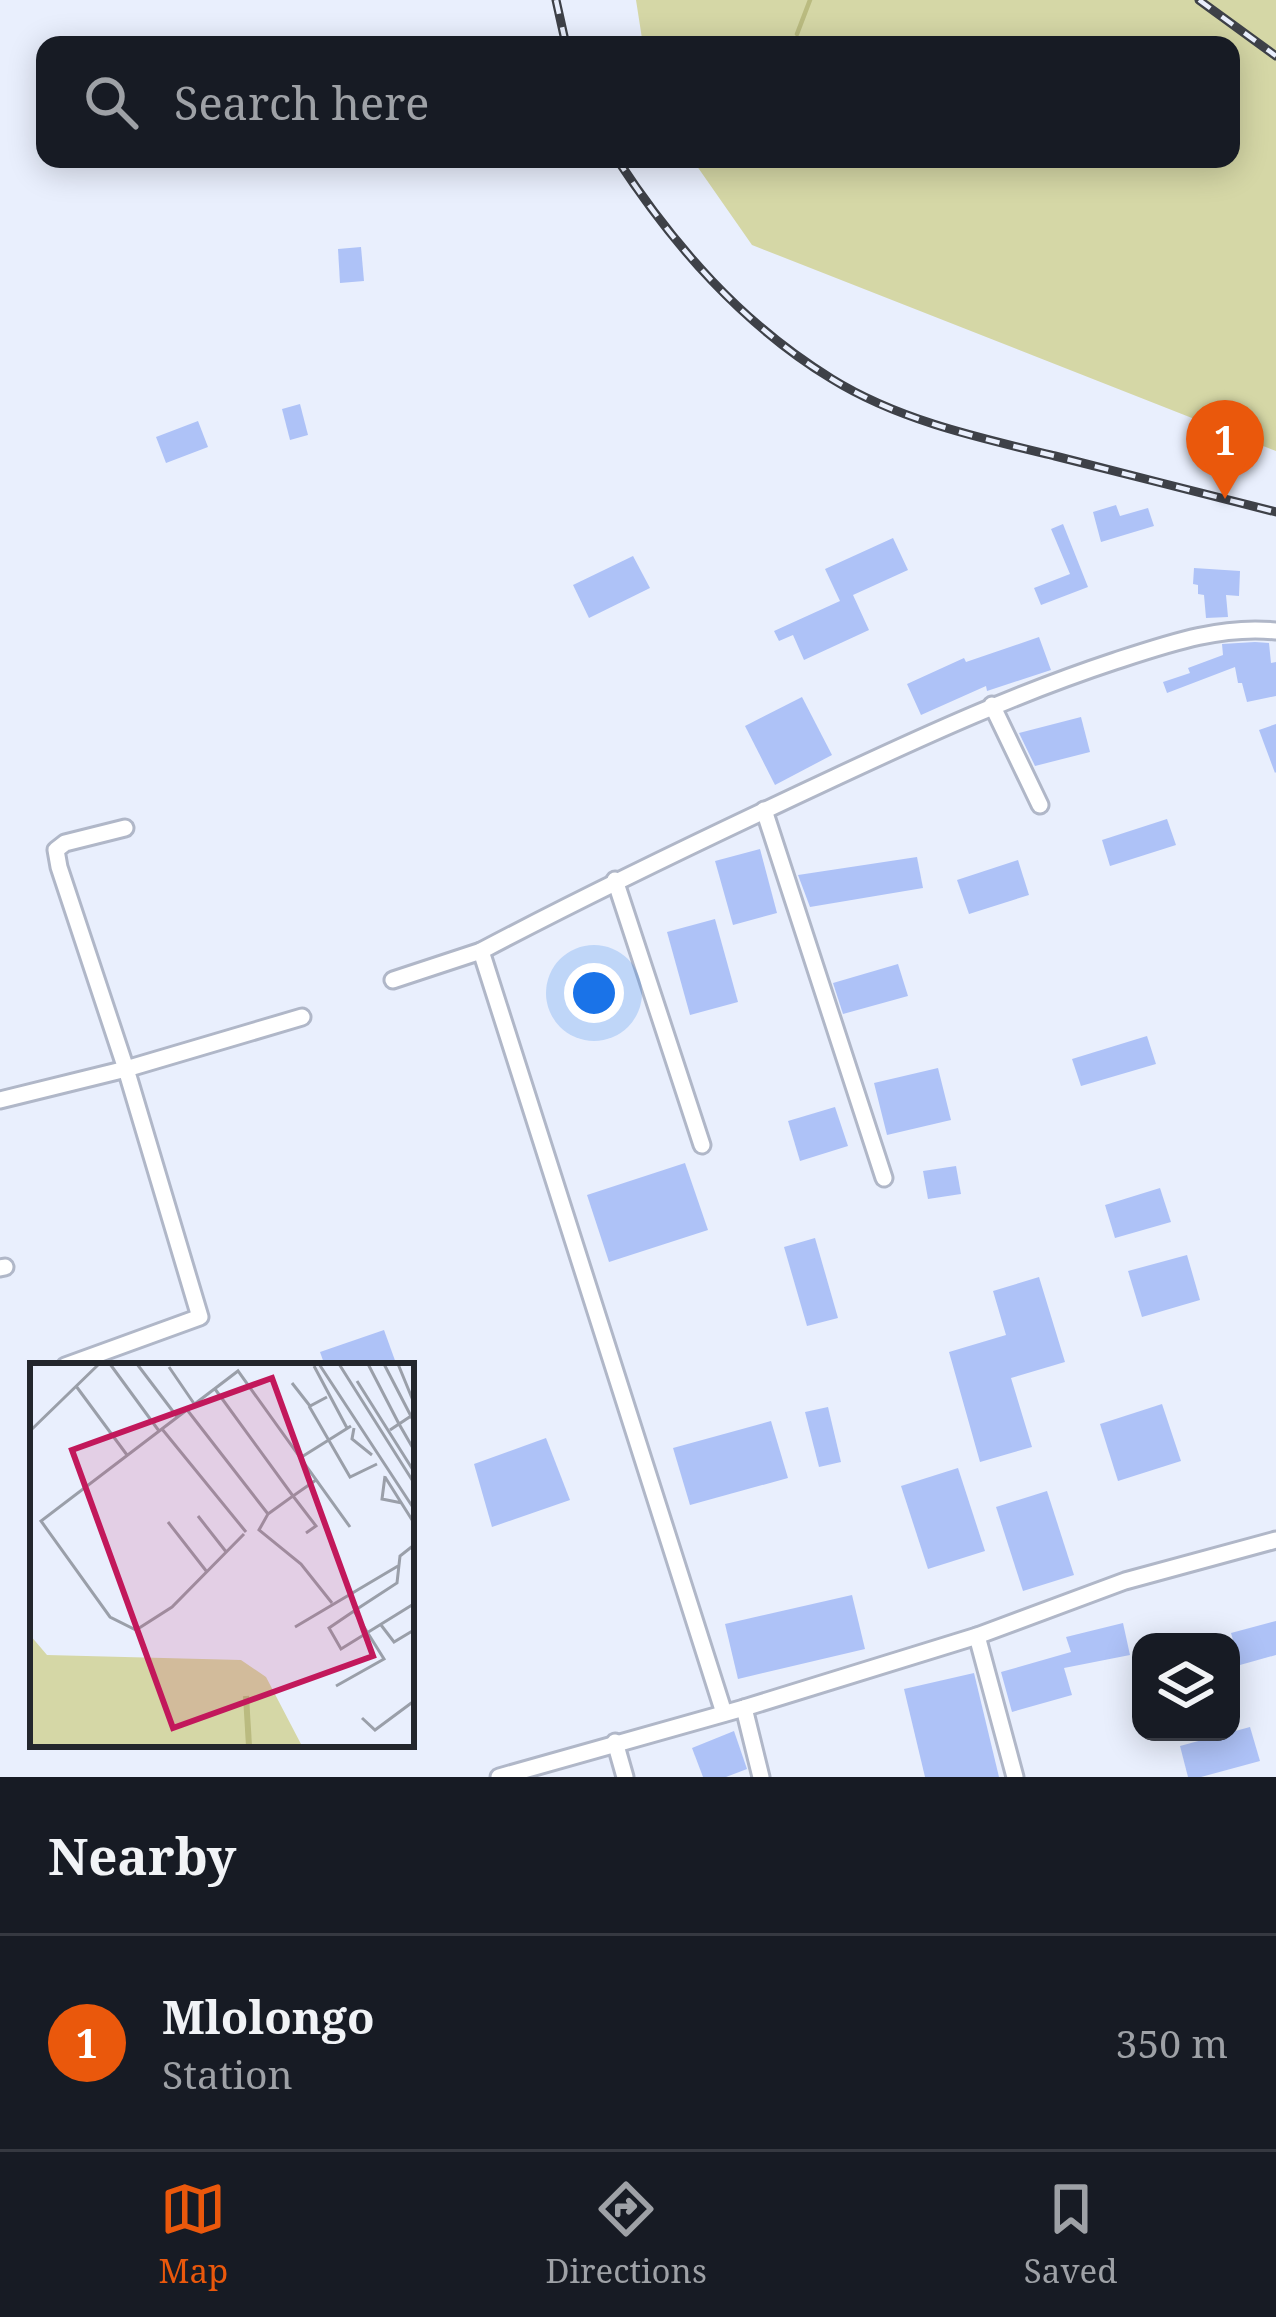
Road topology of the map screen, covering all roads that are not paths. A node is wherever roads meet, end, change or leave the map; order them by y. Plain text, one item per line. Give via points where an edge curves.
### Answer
1 (1276, 631) edge
2 (992, 705) junction
3 (1040, 806) dead end
4 (764, 810) junction
5 (124, 828) dead end
6 (616, 880) junction
7 (481, 951) junction
8 (392, 980) dead end
9 (302, 1017) dead end
10 (126, 1069) junction
11 (0, 1100) edge
12 (702, 1145) dead end
13 (884, 1178) dead end
14 (72, 1363) edge
15 (1276, 1540) edge
16 (977, 1636) junction
17 (744, 1708) junction
18 (724, 1713) junction
19 (615, 1742) junction
20 (499, 1777) edge
21 (625, 1777) edge
22 (761, 1777) edge
23 (1016, 1777) edge

1 - 2 street via 1193,636
2 - 3 street
2 - 4 street
4 - 6 street
4 - 13 street
5 - 10 street via 56,850
6 - 7 street
6 - 12 street
7 - 8 street
7 - 18 street
9 - 10 street
10 - 11 street
10 - 14 street via 200,1317
15 - 16 street via 1125,1581
16 - 17 street
16 - 23 street
17 - 18 street
17 - 22 street
18 - 19 street
19 - 20 street
19 - 21 street

